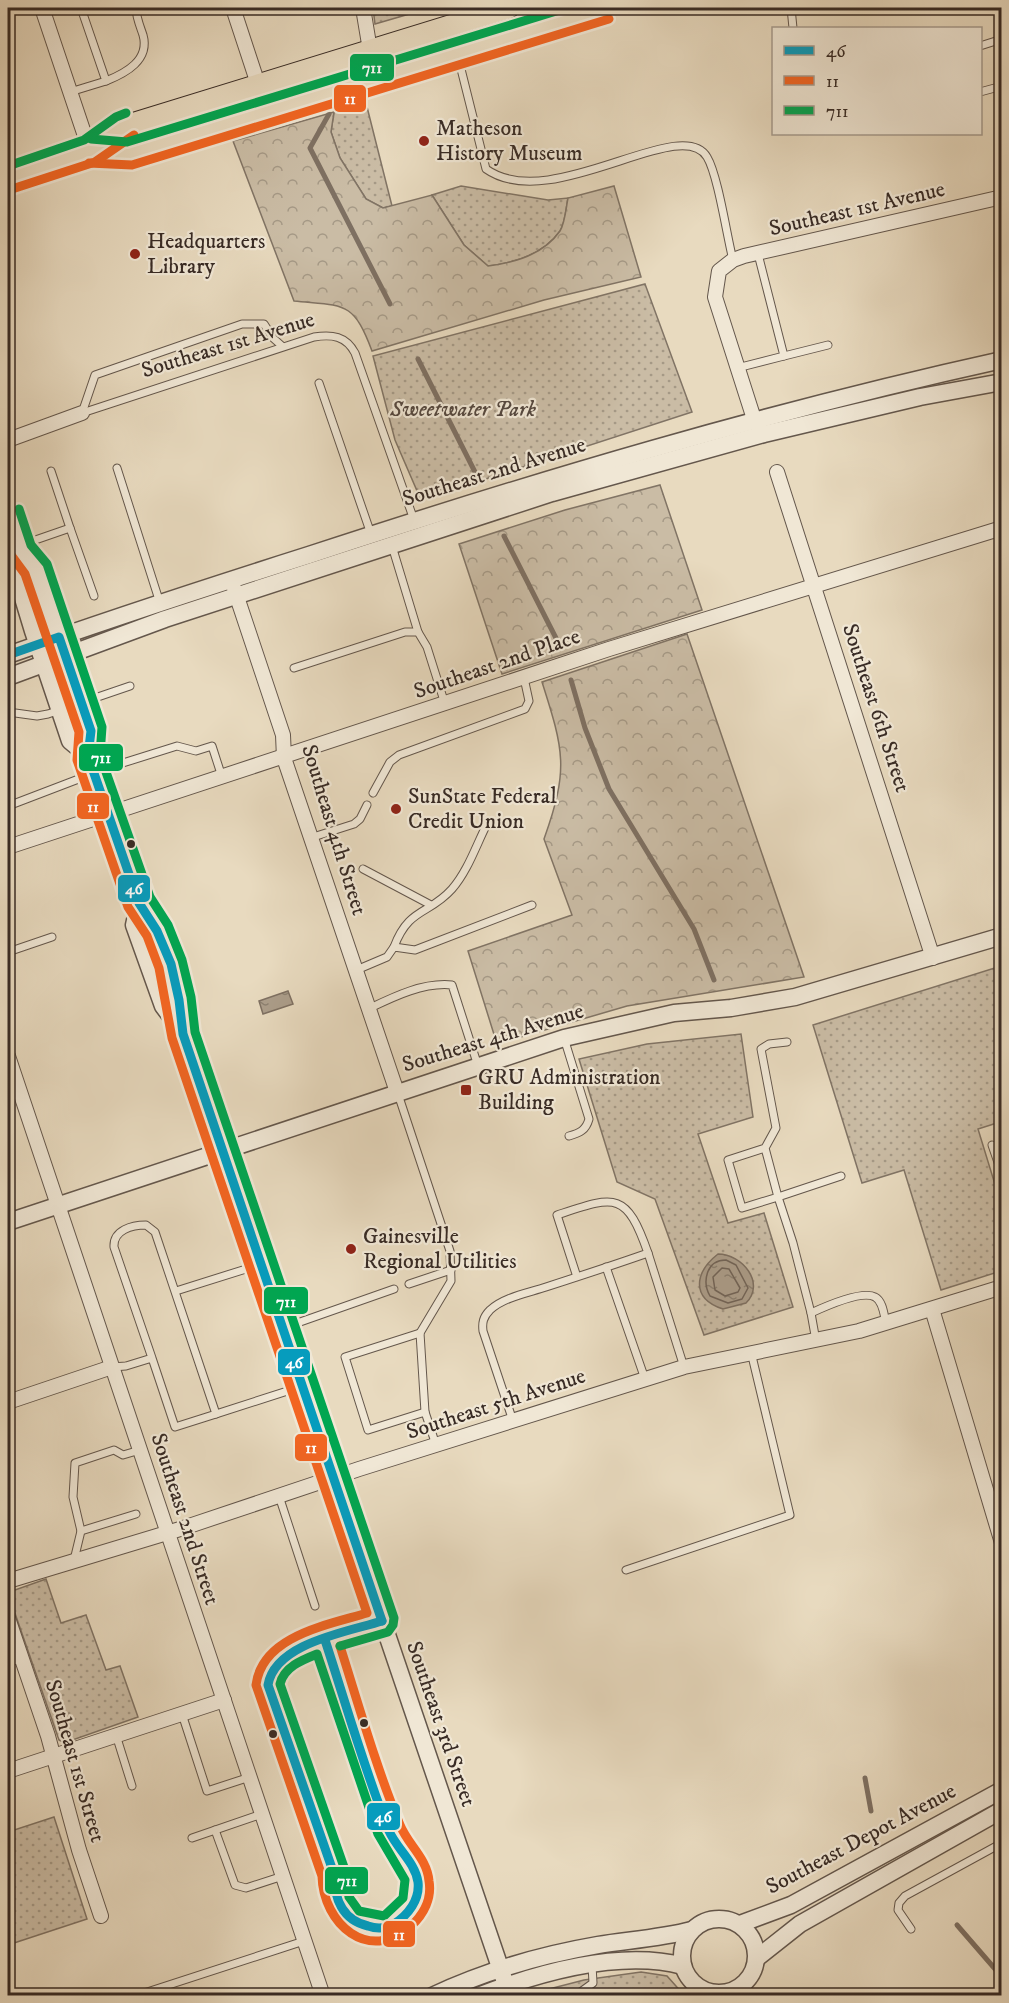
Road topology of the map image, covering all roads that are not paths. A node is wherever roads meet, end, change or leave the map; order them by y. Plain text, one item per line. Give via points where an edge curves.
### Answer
1 (42, 8) edge
2 (81, 8) edge
3 (136, 8) edge
4 (233, 8) edge
5 (363, 8) edge
6 (508, 8) edge
7 (605, 8) edge
8 (791, 8) edge
9 (793, 27) edge
10 (1002, 39) edge
11 (982, 46) edge
12 (370, 50) junction
13 (457, 54) junction
14 (379, 78) junction
15 (106, 81) junction
16 (258, 84) junction
17 (1002, 86) edge
18 (70, 92) junction
19 (982, 92) edge
20 (90, 151) junction
21 (8, 178) edge
22 (1002, 197) edge
23 (758, 254) junction
24 (728, 263) junction
25 (828, 345) dead end
26 (282, 346) junction
27 (784, 356) junction
28 (1002, 360) edge
29 (737, 368) junction
30 (1002, 382) edge
31 (319, 383) dead end
32 (82, 413) junction
33 (753, 419) junction
34 (764, 434) junction
35 (8, 440) edge
36 (117, 468) dead end
37 (51, 471) dead end
38 (777, 472) dead end
39 (8, 513) edge
40 (414, 520) junction
41 (70, 528) junction
42 (1002, 528) edge
43 (382, 540) junction
44 (19, 549) junction
45 (816, 586) junction
46 (234, 588) junction
47 (94, 596) dead end
48 (162, 611) junction
49 (418, 632) junction
50 (59, 637) junction
51 (38, 645) junction
52 (8, 655) edge
53 (66, 656) junction
54 (44, 663) junction
55 (294, 668) dead end
56 (8, 676) edge
57 (524, 678) junction
58 (130, 686) dead end
59 (81, 702) junction
60 (445, 705) junction
61 (59, 710) junction
62 (8, 712) edge
63 (88, 756) junction
64 (284, 758) junction
65 (94, 774) junction
66 (222, 777) junction
67 (373, 793) dead end
68 (8, 806) edge
69 (367, 806) dead end
70 (108, 813) junction
71 (488, 822) dead end
72 (310, 838) junction
73 (8, 847) edge
74 (363, 868) dead end
75 (532, 904) dead end
76 (431, 905) junction
77 (1002, 936) edge
78 (52, 937) dead end
79 (394, 947) junction
80 (8, 952) edge
81 (933, 958) junction
82 (354, 970) junction
83 (368, 1009) junction
84 (564, 1038) junction
85 (787, 1042) dead end
86 (8, 1056) edge
87 (478, 1066) junction
88 (397, 1092) junction
89 (569, 1136) dead end
90 (992, 1145) dead end
91 (765, 1148) junction
92 (223, 1150) junction
93 (1002, 1174) edge
94 (841, 1176) dead end
95 (778, 1197) junction
96 (58, 1205) junction
97 (8, 1222) edge
98 (648, 1253) junction
99 (262, 1264) junction
100 (606, 1267) junction
101 (451, 1270) junction
102 (577, 1277) junction
103 (409, 1284) dead end
104 (1002, 1287) edge
105 (394, 1289) dead end
106 (176, 1291) junction
107 (932, 1310) junction
108 (811, 1313) junction
109 (886, 1323) junction
110 (284, 1328) junction
111 (420, 1333) junction
112 (816, 1341) junction
113 (751, 1352) junction
114 (152, 1358) junction
115 (112, 1367) junction
116 (684, 1367) junction
117 (645, 1379) junction
118 (303, 1386) junction
119 (8, 1402) edge
120 (425, 1412) junction
121 (216, 1414) junction
122 (513, 1420) junction
123 (436, 1445) junction
124 (140, 1450) junction
125 (334, 1477) junction
126 (279, 1496) junction
127 (135, 1514) dead end
128 (81, 1531) junction
129 (167, 1532) junction
130 (1002, 1542) edge
131 (75, 1560) junction
132 (626, 1570) dead end
133 (8, 1581) edge
134 (315, 1606) dead end
135 (8, 1618) edge
136 (382, 1621) junction
137 (325, 1640) junction
138 (22, 1658) junction
139 (8, 1663) edge
140 (224, 1700) junction
141 (182, 1714) junction
142 (116, 1735) junction
143 (54, 1755) junction
144 (8, 1771) edge
145 (250, 1777) junction
146 (132, 1786) dead end
147 (1002, 1790) edge
148 (1002, 1810) edge
149 (262, 1814) junction
150 (214, 1830) junction
151 (192, 1838) dead end
152 (1002, 1843) edge
153 (283, 1876) junction
154 (101, 1916) dead end
155 (740, 1924) junction
156 (910, 1929) dead end
157 (692, 1930) junction
158 (305, 1941) junction
159 (756, 1964) junction
160 (592, 1965) junction
161 (683, 1966) junction
162 (500, 1968) junction
163 (506, 1985) junction
164 (141, 1994) dead end
165 (323, 1995) edge
166 (432, 1995) edge
167 (478, 1995) edge
168 (575, 1995) edge
169 (717, 1995) edge
170 (755, 1995) edge

1 - 18 street
2 - 15 lane
3 - 15 lane via 145,46 142,54 128,70
4 - 16 street
5 - 12 street
6 - 12 main road
7 - 13 main road
8 - 9 lane
10 - 11 lane
12 - 14 street
12 - 16 main road
13 - 14 main road
13 - 24 lane via 486,169 509,181 542,183 599,170 665,146 690,145 700,149 710,164
14 - 20 main road via 128,154
15 - 18 lane
16 - 20 main road via 122,127
17 - 19 lane
18 - 20 street
20 - 21 main road
22 - 23 street, Southeast 1st Avenue
23 - 24 street, Southeast 1st Avenue
23 - 27 lane
24 - 29 street via 718,271 715,297
25 - 27 lane
26 - 32 lane, Southeast 1st Avenue
26 - 32 lane via 264,324 242,324 211,334 95,375
26 - 40 lane, Southeast 1st Avenue via 327,335 350,343
27 - 29 lane
28 - 33 street, Southeast 2nd Avenue
29 - 33 street
30 - 34 street, Southeast 2nd Avenue
31 - 43 lane
32 - 35 street, Southeast 1st Avenue
33 - 34 street
33 - 40 street, Southeast 2nd Avenue
34 - 43 street, Southeast 2nd Avenue
36 - 48 lane
37 - 41 lane
38 - 45 street, Southeast 6th Street
39 - 44 street, Southeast 3rd Street
40 - 43 street, Southeast 2nd Avenue
41 - 44 lane
41 - 47 lane
42 - 45 street, Southeast 2nd Place
43 - 46 street, Southeast 2nd Avenue
43 - 49 lane
44 - 50 street, Southeast 3rd Street via 36,568
44 - 51 street, Southeast 3rd Street via 16,575
45 - 57 street, Southeast 2nd Place
45 - 81 street, Southeast 6th Street
46 - 48 street, Southeast 2nd Avenue
46 - 64 street, Southeast 4th Street via 283,735
48 - 50 street, Southeast 2nd Avenue
48 - 53 street, Southeast 2nd Avenue
49 - 55 lane via 405,632
49 - 60 lane via 427,647
50 - 51 street, Southeast 2nd Avenue
50 - 53 street, Southeast 3rd Street
51 - 52 street, Southeast 2nd Avenue
51 - 54 street, Southeast 3rd Street
53 - 54 street, Southeast 2nd Avenue
53 - 59 street, Southeast 3rd Street
54 - 56 street, Southeast 2nd Avenue
54 - 61 street, Southeast 3rd Street
57 - 60 street, Southeast 2nd Place
57 - 67 lane via 529,701 525,709 399,755 390,762
58 - 59 lane
59 - 61 lane
59 - 63 street, Southeast 3rd Street via 91,731
60 - 64 street, Southeast 2nd Place
61 - 62 lane via 37,716
61 - 63 street, Southeast 3rd Street via 70,741
63 - 65 street, Southeast 3rd Street
64 - 66 street, Southeast 2nd Place
64 - 72 street, Southeast 4th Street
65 - 66 lane via 177,746 196,751 212,746
65 - 68 lane
65 - 70 street, Southeast 3rd Street
66 - 70 street, Southeast 2nd Place
69 - 72 lane via 354,824
70 - 73 street, Southeast 2nd Place
70 - 92 street, Southeast 3rd Street via 139,903 134,925 163,1006 183,1034
71 - 76 lane via 458,882
72 - 82 street, Southeast 4th Street
74 - 76 lane
75 - 79 lane via 415,950
76 - 79 lane via 407,922
77 - 81 street, Southeast 4th Avenue
78 - 80 lane
79 - 82 lane via 387,957
81 - 84 street, Southeast 4th Avenue via 795,997 674,1013
82 - 83 street, Southeast 4th Street
83 - 87 lane via 398,995 452,984
83 - 88 street, Southeast 4th Street
84 - 87 street, Southeast 4th Avenue
84 - 89 lane via 589,1119 580,1134
85 - 91 lane via 761,1049 776,1128
86 - 96 street, Southeast 2nd Street
87 - 88 street, Southeast 4th Avenue
88 - 92 street, Southeast 4th Avenue
88 - 101 lane via 450,1251
90 - 93 lane
91 - 95 lane
91 - 95 lane via 728,1160 742,1208
92 - 96 street, Southeast 4th Avenue
92 - 99 street, Southeast 3rd Street
94 - 95 lane
95 - 108 lane
96 - 97 street, Southeast 4th Avenue
96 - 115 street, Southeast 2nd Street
98 - 100 lane
98 - 102 lane via 633,1216 617,1204 598,1202 557,1215
98 - 116 lane
99 - 106 lane
99 - 110 street, Southeast 3rd Street
100 - 102 lane
100 - 117 lane
101 - 103 lane
101 - 111 lane via 451,1281
102 - 122 lane via 503,1302 482,1320
104 - 107 street, Southeast 5th Avenue
105 - 110 lane
106 - 114 lane via 151,1227 138,1225 119,1233 114,1247
106 - 121 lane
107 - 109 street, Southeast 5th Avenue
107 - 130 street
108 - 109 lane via 864,1295 875,1297 880,1303
108 - 112 lane
109 - 112 street, Southeast 5th Avenue
110 - 118 street, Southeast 3rd Street
111 - 120 lane
111 - 120 lane via 345,1357 368,1430
112 - 113 street, Southeast 5th Avenue
113 - 116 street, Southeast 5th Avenue
113 - 132 lane via 790,1515
114 - 115 lane
114 - 121 lane via 175,1427
115 - 119 street
115 - 124 street, Southeast 2nd Street
116 - 117 street, Southeast 5th Avenue
117 - 122 street, Southeast 5th Avenue
118 - 121 lane
118 - 125 street, Southeast 3rd Street
120 - 123 lane
122 - 123 street, Southeast 5th Avenue
123 - 125 street, Southeast 5th Avenue
124 - 128 lane via 123,1455 114,1450 75,1463 73,1497
124 - 129 street, Southeast 2nd Street
125 - 126 street, Southeast 5th Avenue
125 - 136 street, Southeast 3rd Street
126 - 129 street, Southeast 5th Avenue
126 - 134 lane
127 - 128 lane
128 - 131 lane
129 - 131 street, Southeast 5th Avenue
129 - 140 street, Southeast 2nd Street
131 - 133 street, Southeast 5th Avenue
135 - 138 street, Southeast 1st Street
136 - 137 lane
136 - 162 street, Southeast 3rd Street
137 - 137 lane via 286,1655 272,1669 268,1685 331,1864 337,1902 346,1916 361,1926 389,1927 416,1900 416,1871 390,1833
138 - 139 lane
138 - 143 street, Southeast 1st Street
140 - 141 street
140 - 145 street, Southeast 2nd Street
141 - 142 street
141 - 145 lane via 207,1791
142 - 143 street
142 - 146 lane
143 - 144 street
143 - 154 street, Southeast 1st Street
145 - 149 street, Southeast 2nd Street
147 - 155 street, Southeast Depot Avenue via 790,1905
148 - 159 street, Southeast Depot Avenue via 800,1924
149 - 150 lane
149 - 153 street, Southeast 2nd Street
150 - 151 lane
150 - 153 lane via 235,1886 246,1888
152 - 156 lane via 905,1896 898,1910
153 - 158 street, Southeast 2nd Street
155 - 157 street via 724,1919 707,1921
155 - 159 street via 755,1945
157 - 161 street via 685,1940
157 - 162 street via 562,1952
158 - 164 lane
158 - 165 street, Southeast 2nd Street
159 - 169 street via 739,1989
159 - 170 street
160 - 161 street via 638,1960
160 - 163 street
160 - 168 lane via 593,1983
161 - 169 street via 698,1988
162 - 163 street, Southeast 3rd Street
162 - 166 street
163 - 167 street

